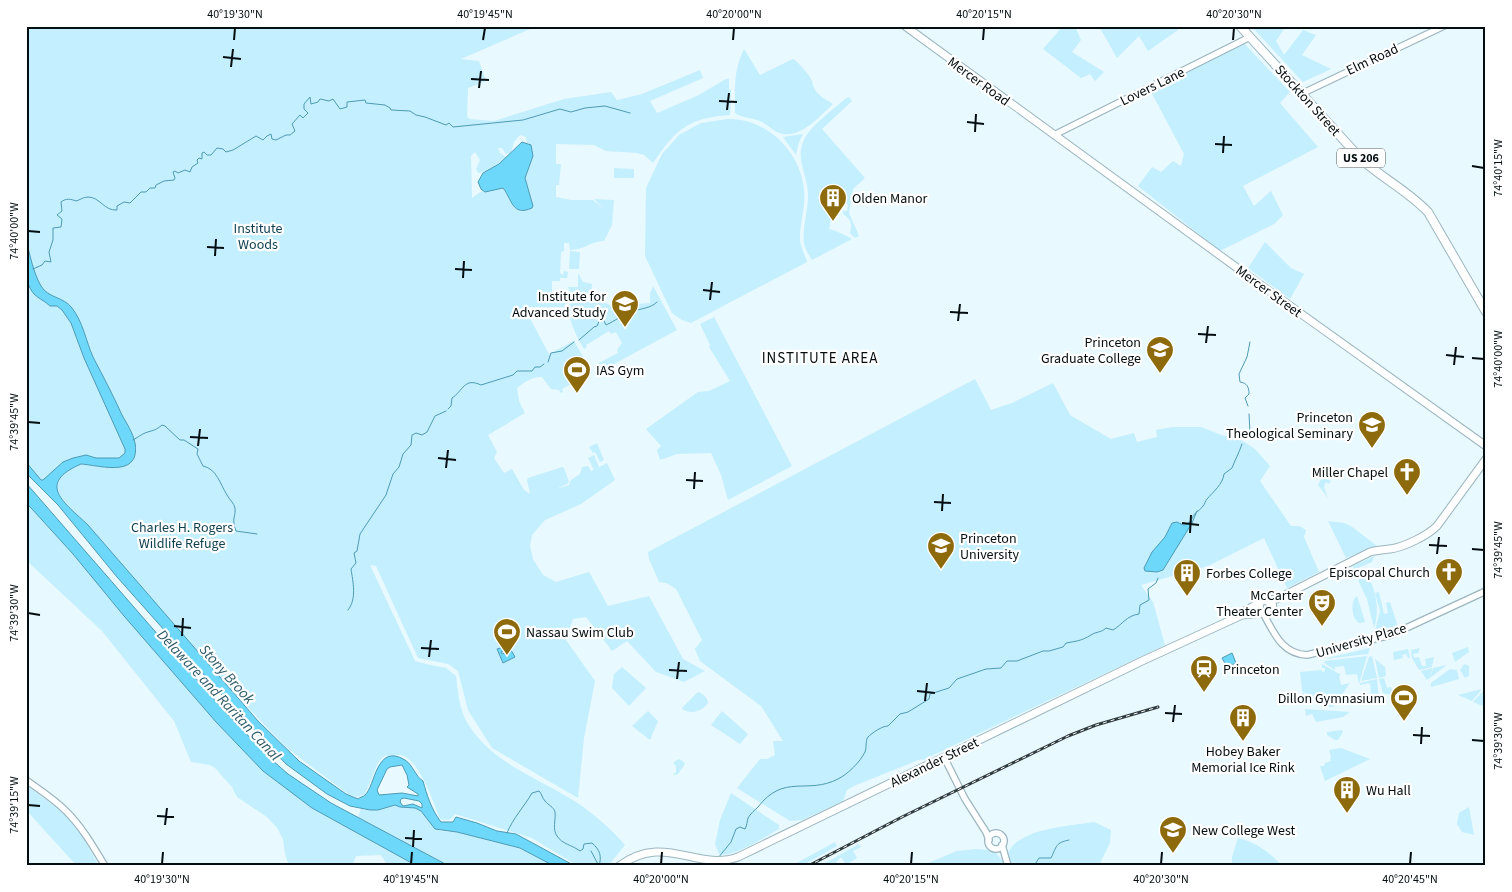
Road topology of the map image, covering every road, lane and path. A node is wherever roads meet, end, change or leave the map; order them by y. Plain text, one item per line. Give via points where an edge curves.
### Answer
1 (905, 26) edge
2 (1240, 26) edge
3 (1444, 26) edge
4 (1250, 37) junction
5 (1301, 94) junction
6 (1054, 135) junction
7 (1486, 312) edge
8 (1486, 446) edge
9 (1486, 459) edge
10 (1486, 591) edge
11 (1285, 594) junction
12 (1268, 600) junction
13 (1260, 602) junction
14 (1267, 612) junction
15 (1242, 615) junction
16 (944, 757) junction
17 (26, 780) edge
18 (979, 822) junction
19 (995, 833) junction
20 (988, 840) junction
21 (1002, 845) junction
22 (996, 848) junction
23 (1006, 859) junction
24 (105, 866) edge
25 (619, 866) edge
26 (1008, 866) edge

1 - 6 main road, Mercer Road
2 - 4 highway, Stockton Street / US 206
3 - 5 street, Elm Road
4 - 5 highway, Stockton Street / US 206
4 - 6 street, Lovers Lane
5 - 7 highway, Stockton Street / US 206 via 1369,166 1430,214
6 - 8 main road, Mercer Street
9 - 11 main road via 1437,526 1427,534 1395,548 1370,552
10 - 14 street, University Place via 1391,635 1313,654 1287,649 1276,637
11 - 12 main road
11 - 14 main road
12 - 13 main road
12 - 14 main road via 1273,605
13 - 14 main road via 1259,607
13 - 15 main road, Alexander Street
14 - 15 main road, Alexander Street
15 - 16 main road, Alexander Street
16 - 18 street
16 - 25 main road, Alexander Street via 738,858 709,859 656,852 638,855
17 - 24 street via 75,820
18 - 19 street
18 - 20 street
19 - 20 street
19 - 21 street via 1002,836
20 - 22 street via 990,846
21 - 22 street
21 - 23 street
22 - 23 street
23 - 26 street

